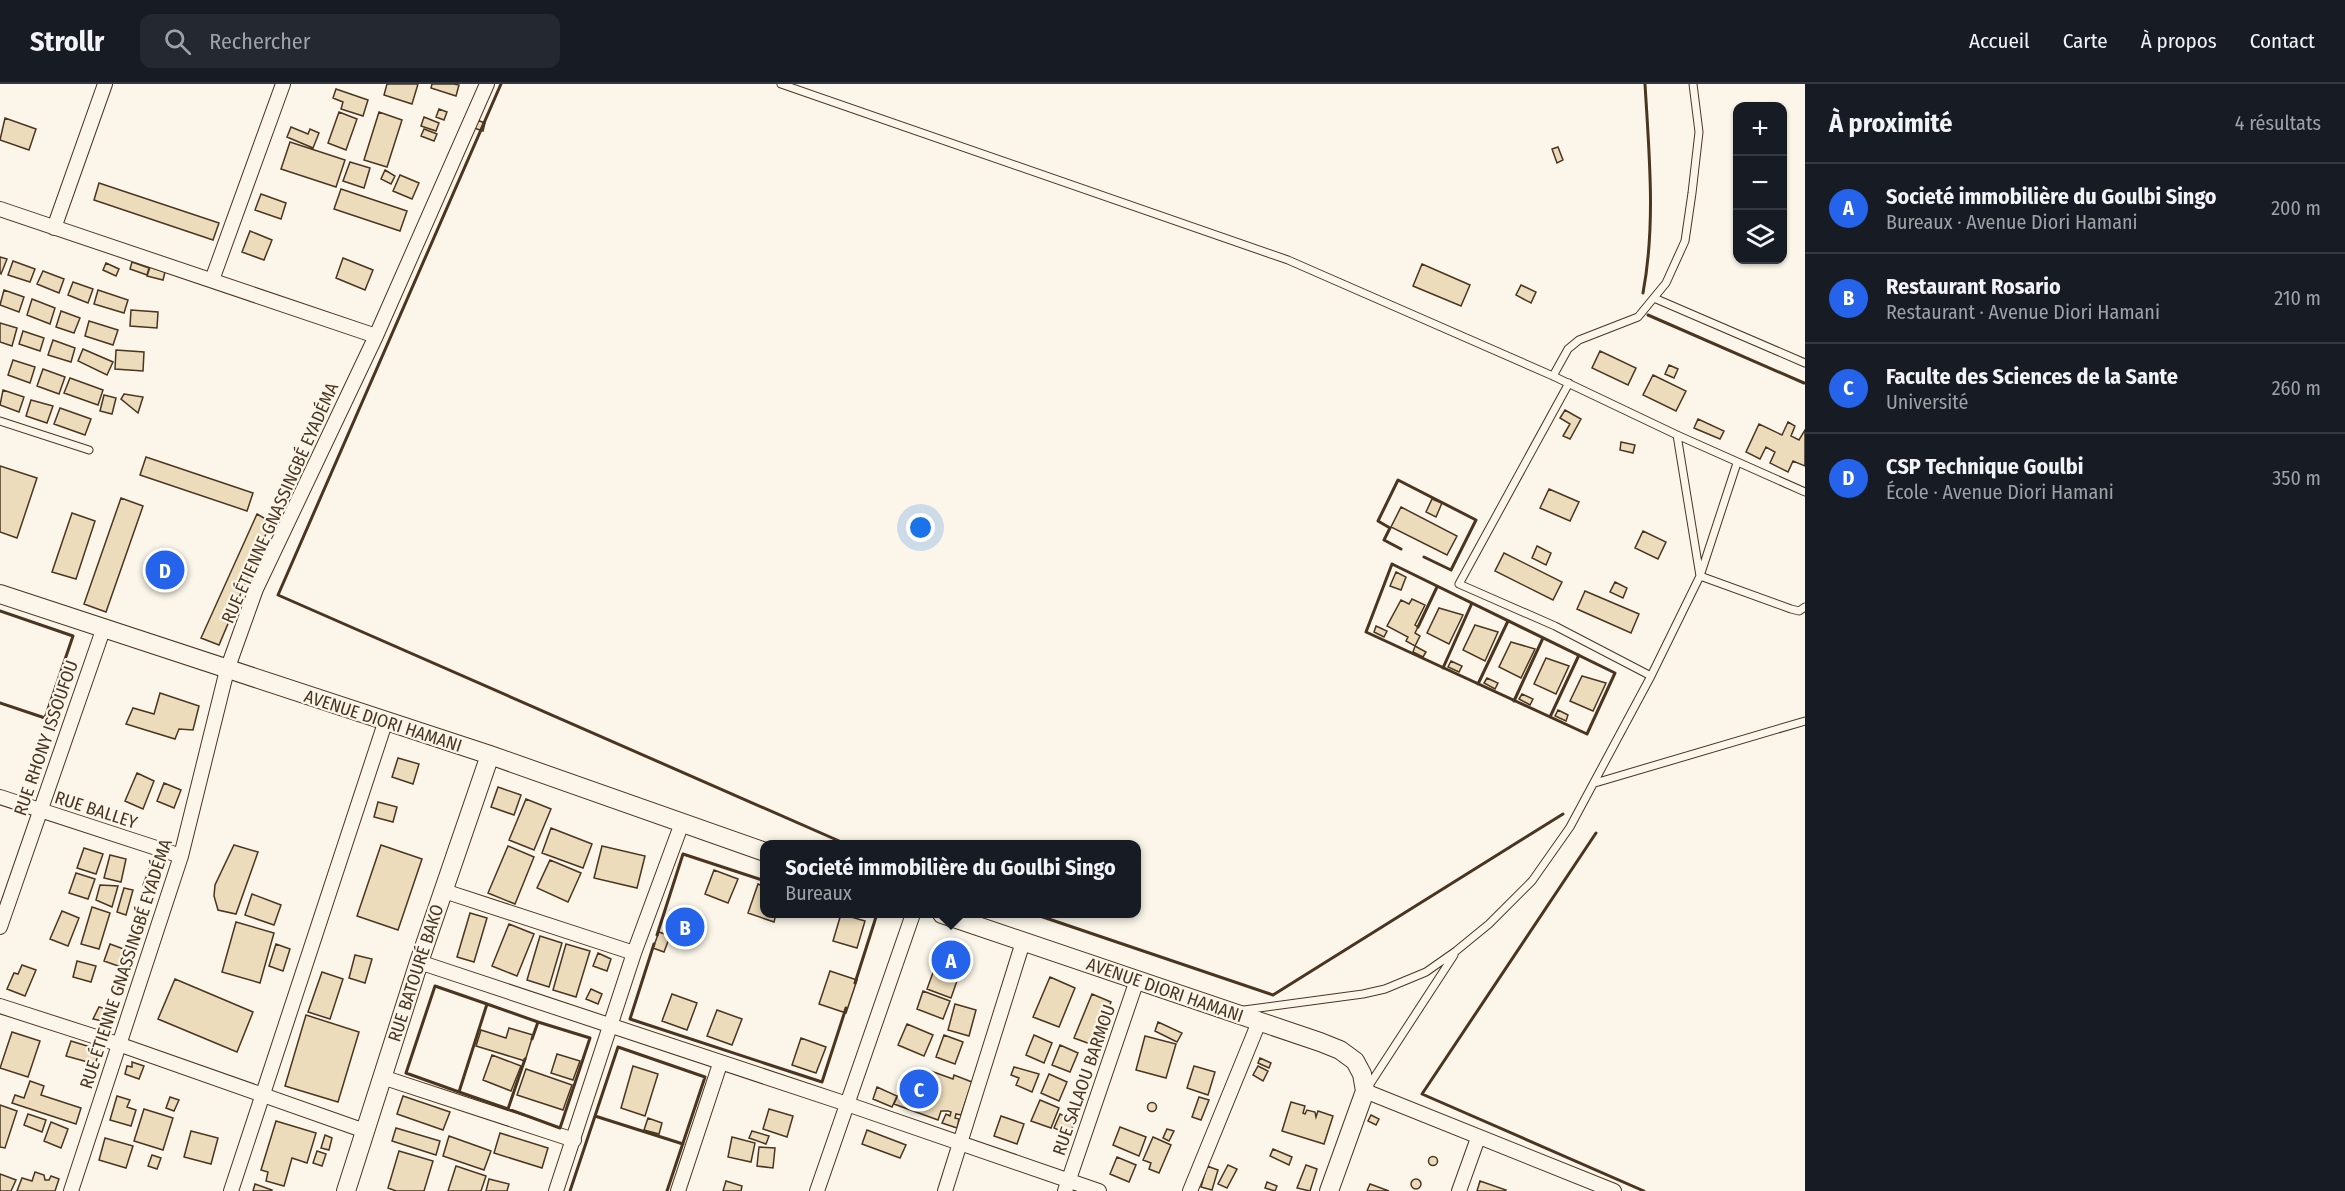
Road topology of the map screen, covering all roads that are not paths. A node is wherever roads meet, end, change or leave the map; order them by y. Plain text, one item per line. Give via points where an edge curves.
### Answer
1 (105, 84) edge
2 (283, 84) edge
3 (487, 84) edge
4 (781, 84) edge
5 (1693, 84) edge
6 (0, 209) edge
7 (54, 228) junction
8 (212, 280) junction
9 (1654, 298) junction
10 (376, 336) junction
11 (1805, 363) edge
12 (1553, 376) junction
13 (1569, 383) junction
14 (0, 421) edge
15 (1677, 435) junction
16 (90, 450) dead end
17 (1737, 463) junction
18 (1805, 492) edge
19 (1700, 576) junction
20 (0, 594) edge
21 (1805, 607) edge
22 (103, 630) junction
23 (227, 670) junction
24 (1652, 676) junction
25 (1805, 721) edge
26 (385, 723) junction
27 (490, 755) junction
28 (1595, 783) junction
29 (0, 797) edge
30 (39, 811) junction
31 (682, 823) junction
32 (760, 850) edge
33 (181, 856) junction
34 (444, 891) junction
35 (912, 918) edge
36 (954, 918) edge
37 (0, 927) edge
38 (1023, 942) junction
39 (1456, 951) junction
40 (634, 953) junction
41 (419, 962) junction
42 (1137, 980) junction
43 (0, 1006) edge
44 (1226, 1011) junction
45 (1259, 1022) junction
46 (610, 1027) junction
47 (121, 1044) junction
48 (720, 1064) junction
49 (382, 1077) junction
50 (1365, 1091) junction
51 (264, 1096) junction
52 (847, 1104) junction
53 (365, 1131) junction
54 (1478, 1137) junction
55 (574, 1140) junction
56 (961, 1144) junction
57 (1583, 1177) junction
58 (1067, 1186) edge
59 (71, 1191) edge
60 (231, 1191) edge
61 (346, 1191) edge
62 (556, 1191) edge
63 (678, 1191) edge
64 (817, 1191) edge
65 (945, 1191) edge
66 (1099, 1191) edge
67 (1190, 1191) edge
68 (1329, 1191) edge
69 (1459, 1191) edge
70 (1578, 1191) edge
71 (1614, 1191) edge

1 - 7 street
2 - 8 street
3 - 10 street, RUE ÉTIENNE GNASSINGBÉ EYADÉMA
4 - 12 lane via 1288,260
5 - 9 lane via 1699,132 1685,241 1666,283
6 - 7 street
7 - 8 street
8 - 10 street
9 - 11 lane
9 - 12 lane via 1638,317 1579,340 1568,349
10 - 23 street, RUE ÉTIENNE GNASSINGBÉ EYADÉMA via 256,589
12 - 13 lane
13 - 15 lane
13 - 24 lane via 1459,584 1555,626
14 - 16 lane
15 - 17 lane
15 - 19 lane
17 - 18 lane
17 - 19 lane
19 - 21 lane via 1791,609 1799,611
19 - 24 lane
20 - 22 main road, AVENUE DIORI HAMANI
22 - 23 main road, AVENUE DIORI HAMANI
22 - 30 street, RUE RHONY ISSOUFOU
23 - 26 main road, AVENUE DIORI HAMANI
23 - 33 street, RUE ÉTIENNE GNASSINGBÉ EYADÉMA
24 - 28 lane
25 - 28 lane
26 - 27 main road, AVENUE DIORI HAMANI
26 - 51 street
27 - 31 main road, AVENUE DIORI HAMANI
27 - 34 main road, RUE BATOURÉ BAKO
28 - 39 lane via 1532,881
29 - 30 street, RUE BALLEY
30 - 33 street, RUE BALLEY
30 - 37 street, RUE RHONY ISSOUFOU
31 - 32 main road, AVENUE DIORI HAMANI
31 - 40 street
33 - 47 street, RUE ÉTIENNE GNASSINGBÉ EYADÉMA
34 - 40 street
34 - 41 main road, RUE BATOURÉ BAKO
35 - 52 street
36 - 38 main road, AVENUE DIORI HAMANI
38 - 42 main road, AVENUE DIORI HAMANI
38 - 56 street
39 - 44 lane via 1426,972 1385,989 1343,998
39 - 50 lane
40 - 46 street
41 - 46 street
41 - 49 main road, RUE BATOURÉ BAKO
42 - 44 main road, AVENUE DIORI HAMANI
42 - 58 street, RUE SALAOU BARMOU
43 - 47 street
44 - 45 main road, AVENUE DIORI HAMANI
45 - 50 main road, AVENUE DIORI HAMANI via 1340,1050 1355,1061
45 - 67 street
46 - 48 street
46 - 55 street
47 - 51 street
47 - 59 street, RUE ÉTIENNE GNASSINGBÉ EYADÉMA
48 - 52 street
48 - 63 street
49 - 53 main road, RUE BATOURÉ BAKO
49 - 55 street
50 - 54 street
50 - 68 main road
51 - 53 street
51 - 60 street
52 - 56 street
52 - 64 street
53 - 61 main road, RUE BATOURÉ BAKO
54 - 57 street
54 - 69 street
55 - 62 street
56 - 58 street
56 - 65 street
57 - 70 street
57 - 71 street
58 - 66 street

